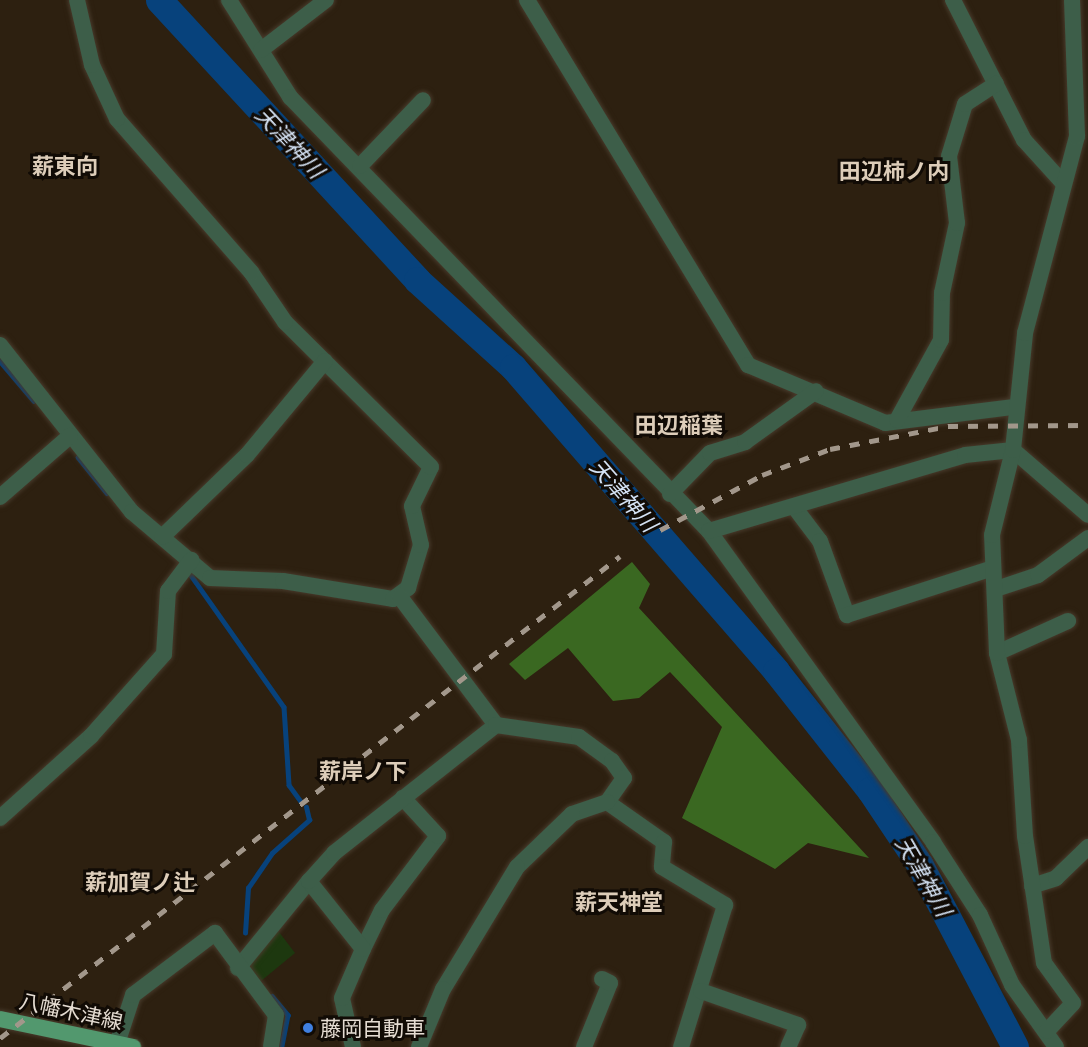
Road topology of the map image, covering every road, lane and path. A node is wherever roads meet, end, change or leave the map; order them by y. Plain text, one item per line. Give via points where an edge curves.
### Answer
1 (77, 0) edge
2 (229, 0) edge
3 (326, 0) edge
4 (527, 0) edge
5 (953, 0) edge
6 (1072, 0) edge
7 (261, 50) junction
8 (996, 84) junction
9 (423, 100) dead end
10 (1082, 139) edge
11 (360, 166) junction
12 (1063, 183) junction
13 (0, 345) edge
14 (325, 361) junction
15 (816, 391) junction
16 (1014, 407) junction
17 (897, 420) junction
18 (66, 439) junction
19 (1012, 450) junction
20 (670, 494) junction
21 (0, 497) edge
22 (795, 508) junction
23 (1088, 514) edge
24 (709, 531) junction
25 (162, 537) junction
26 (1088, 538) edge
27 (187, 565) junction
28 (993, 568) junction
29 (996, 589) junction
30 (400, 597) junction
31 (1068, 621) dead end
32 (997, 652) junction
33 (496, 725) junction
34 (403, 798) junction
35 (607, 802) junction
36 (0, 818) edge
37 (1088, 847) edge
38 (309, 881) junction
39 (1032, 886) junction
40 (363, 949) junction
41 (238, 968) junction
42 (602, 979) dead end
43 (701, 991) junction
44 (0, 1019) edge
45 (1047, 1031) junction
46 (122, 1046) edge
47 (271, 1047) edge
48 (353, 1047) edge
49 (419, 1047) edge
50 (584, 1047) edge
51 (681, 1047) edge
52 (788, 1047) edge
53 (1056, 1047) edge

1 - 14 street via 92,65 117,119
2 - 7 street
3 - 7 street
4 - 15 street via 742,358
5 - 8 street
6 - 10 street
7 - 11 street via 290,97
8 - 12 street via 1024,140
8 - 17 street via 965,104 948,156 957,223 942,293 941,340
9 - 11 street
10 - 12 street
11 - 20 street
12 - 16 street via 1025,333
13 - 18 street
14 - 25 street via 247,455
14 - 30 street via 431,467 412,506 420,554
15 - 17 street via 885,423
15 - 20 street via 745,442 710,453
16 - 17 street
16 - 19 street
18 - 21 street
18 - 25 street via 132,512
19 - 22 street via 965,455
19 - 23 street
19 - 28 street via 992,536
20 - 24 street
22 - 24 street
22 - 28 street via 820,541 847,615
24 - 45 street via 933,842 980,915 1012,985
25 - 27 street
26 - 29 street via 1038,575
27 - 30 street via 223,581 283,581
27 - 36 street via 168,591 164,654 91,736
28 - 29 street
29 - 32 street
30 - 33 street
31 - 32 street
32 - 39 street via 1018,740
33 - 34 street
33 - 35 street via 579,737 624,778
34 - 38 street via 334,853
34 - 40 street via 438,836 382,910
35 - 43 street via 664,842 662,867 725,905
35 - 49 street via 572,814 517,867 443,989
37 - 39 street via 1056,878
38 - 40 street
38 - 41 street
39 - 45 street via 1044,963 1073,1003
40 - 48 street via 342,998
41 - 46 street via 215,933 133,996
41 - 47 street via 276,1015
42 - 50 street via 610,983
43 - 51 street
43 - 52 street via 798,1026
44 - 46 main road, 八幡木津線
45 - 53 street

